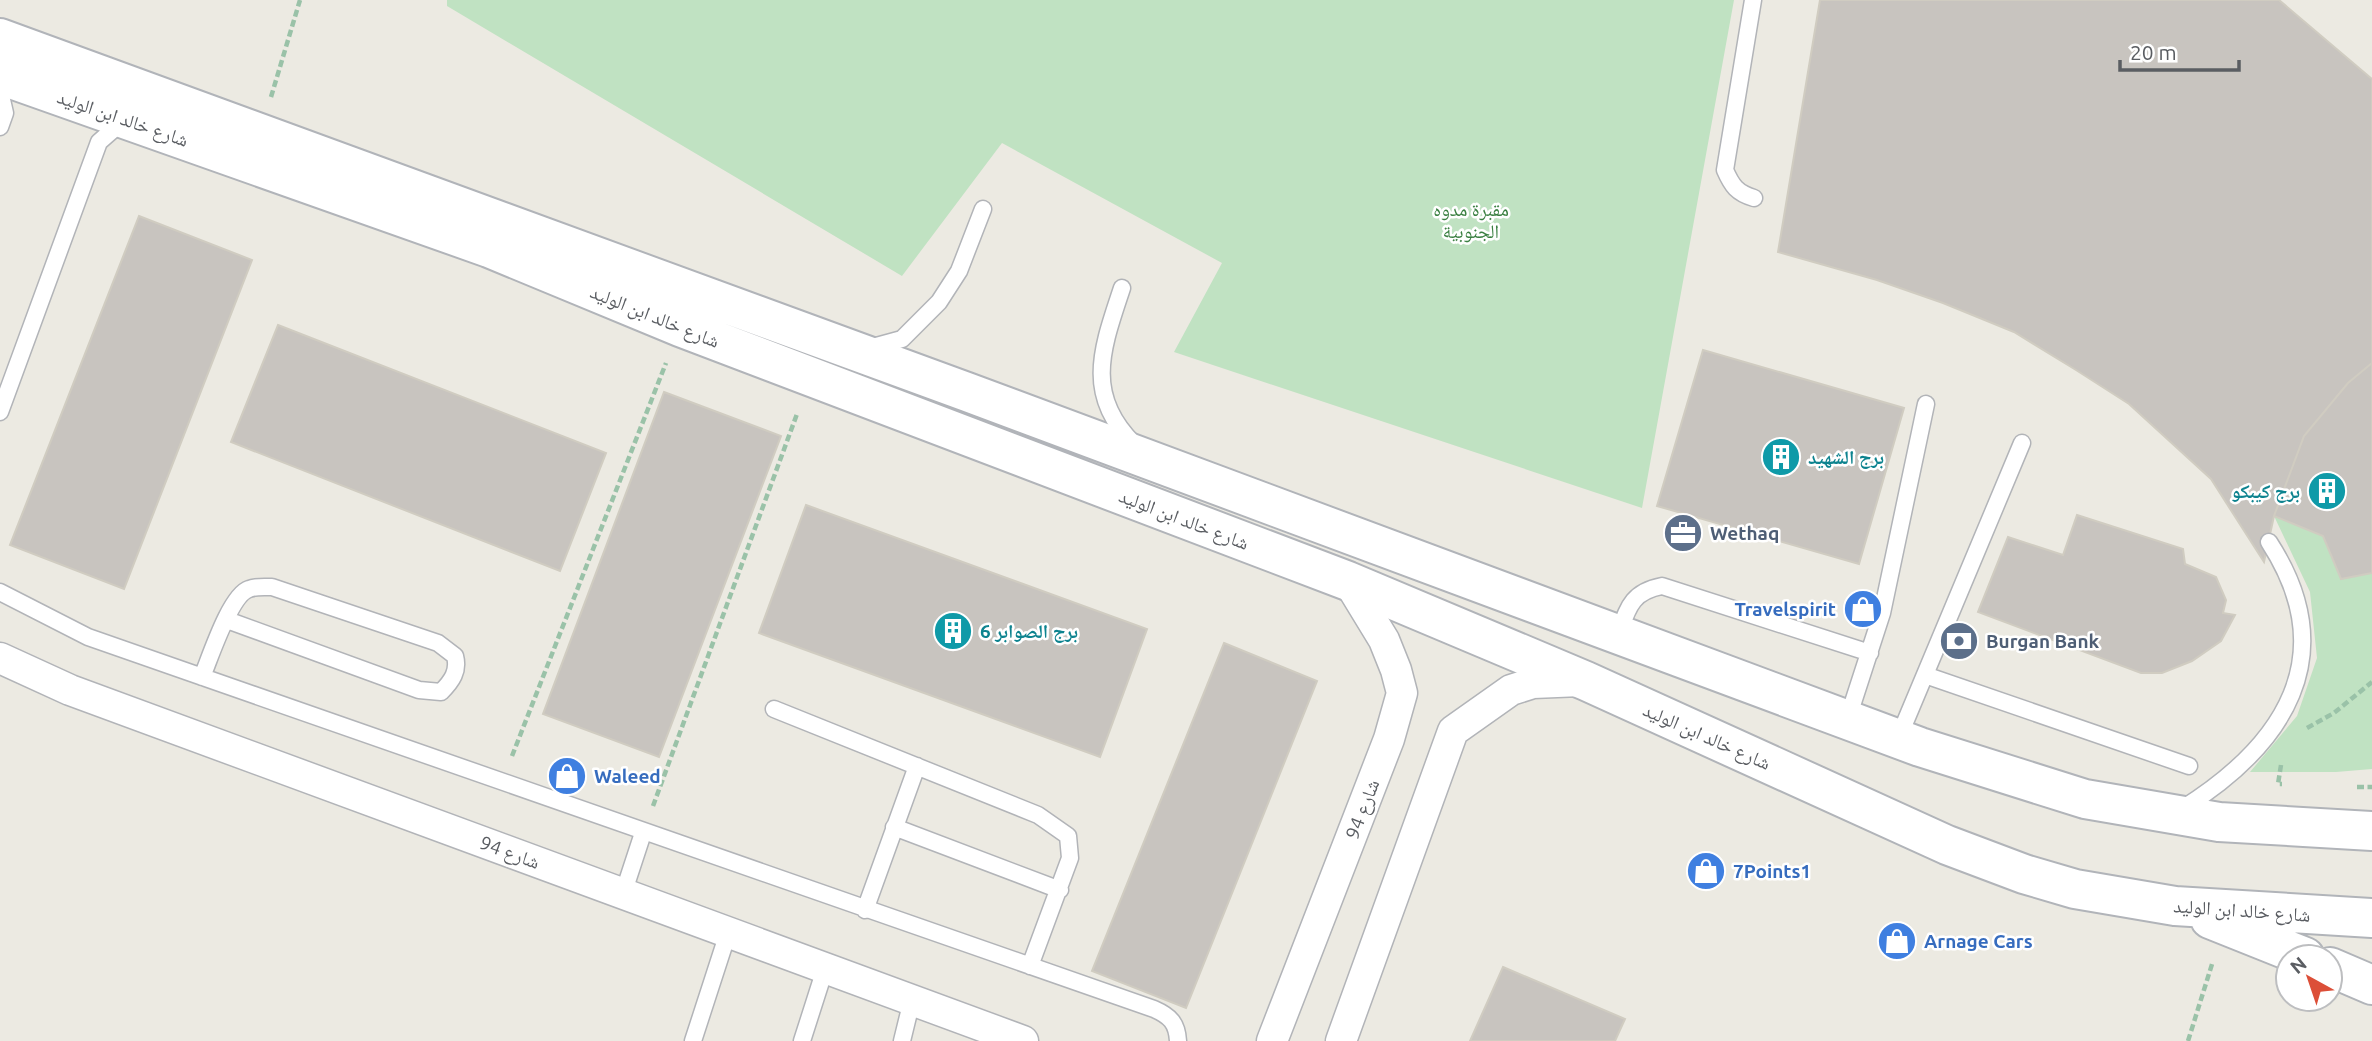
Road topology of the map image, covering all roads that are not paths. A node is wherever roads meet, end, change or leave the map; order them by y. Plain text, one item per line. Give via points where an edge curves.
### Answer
1 (1752, 0) edge
2 (0, 38) edge
3 (0, 75) edge
4 (0, 91) edge
5 (125, 119) junction
6 (0, 127) edge
7 (1754, 198) dead end
8 (983, 209) dead end
9 (1122, 288) dead end
10 (854, 352) junction
11 (1926, 404) dead end
12 (0, 412) edge
13 (2022, 443) dead end
14 (1150, 461) junction
15 (2269, 542) dead end
16 (1348, 581) junction
17 (0, 592) edge
18 (227, 620) junction
19 (1618, 635) junction
20 (1870, 653) junction
21 (0, 658) edge
22 (1925, 675) junction
23 (202, 677) junction
24 (1586, 681) junction
25 (774, 709) dead end
26 (1847, 721) junction
27 (1898, 739) junction
28 (917, 766) junction
29 (2189, 766) dead end
30 (2359, 799) edge
31 (2174, 814) junction
32 (2220, 822) junction
33 (894, 827) junction
34 (2372, 831) edge
35 (643, 833) junction
36 (1060, 890) junction
37 (623, 894) junction
38 (2106, 895) junction
39 (2372, 896) edge
40 (2175, 906) junction
41 (865, 910) junction
42 (2372, 918) edge
43 (728, 933) junction
44 (2274, 944) edge
45 (1030, 966) junction
46 (825, 969) junction
47 (2344, 973) edge
48 (2372, 985) edge
49 (912, 1000) junction
50 (693, 1041) edge
51 (802, 1041) edge
52 (902, 1041) edge
53 (1023, 1041) edge
54 (1178, 1041) edge
55 (1272, 1041) edge
56 (1340, 1041) edge

1 - 7 lane via 1725,170 1732,186
2 - 10 main road, شارع خالد ابن الوليد
3 - 5 main road, شارع خالد ابن الوليد
4 - 6 lane via 5,113
5 - 12 lane via 99,142
5 - 16 main road, شارع خالد ابن الوليد via 476,244
8 - 10 lane via 959,271 939,302 902,340
9 - 14 lane via 1099,374 1105,400 1123,433
10 - 14 main road, شارع خالد ابن الوليد
11 - 20 lane
13 - 22 lane
14 - 19 main road, شارع خالد ابن الوليد
15 - 31 lane via 2287,570 2300,616 2301,652 2293,689 2283,715 2265,741 2214,789
16 - 24 main road, شارع خالد ابن الوليد
16 - 55 street, شارع 94 via 1384,640 1402,693 1389,739
17 - 23 lane via 88,638
18 - 18 lane via 240,594 250,588 272,587 438,643 455,656 458,666 441,692 419,690
18 - 23 lane
19 - 20 lane via 1630,604 1645,589 1662,586
19 - 26 main road, شارع خالد ابن الوليد
20 - 26 lane
21 - 37 street, شارع 94 via 70,690
22 - 27 lane
22 - 29 lane
23 - 35 lane
24 - 38 main road, شارع خالد ابن الوليد via 1947,845 2024,874
24 - 56 street via 1533,683 1511,690 1453,731
25 - 28 lane
26 - 27 main road, شارع خالد ابن الوليد
27 - 31 main road, شارع خالد ابن الوليد via 2085,799
28 - 33 lane
28 - 36 lane via 1038,815 1068,836 1070,858
30 - 32 main road
31 - 32 main road, شارع خالد ابن الوليد
32 - 34 main road, شارع خالد ابن الوليد
33 - 36 lane
33 - 41 lane
35 - 37 lane
35 - 41 lane
36 - 45 lane
37 - 43 street, شارع 94
38 - 39 main road via 2180,884
38 - 40 main road, شارع خالد ابن الوليد
40 - 42 main road, شارع خالد ابن الوليد
40 - 44 main road
41 - 45 lane
43 - 46 street, شارع 94
43 - 50 lane
45 - 54 lane via 1168,1015 1176,1024
46 - 49 street, شارع 94
46 - 51 lane
47 - 48 main road
49 - 52 lane
49 - 53 street, شارع 94

